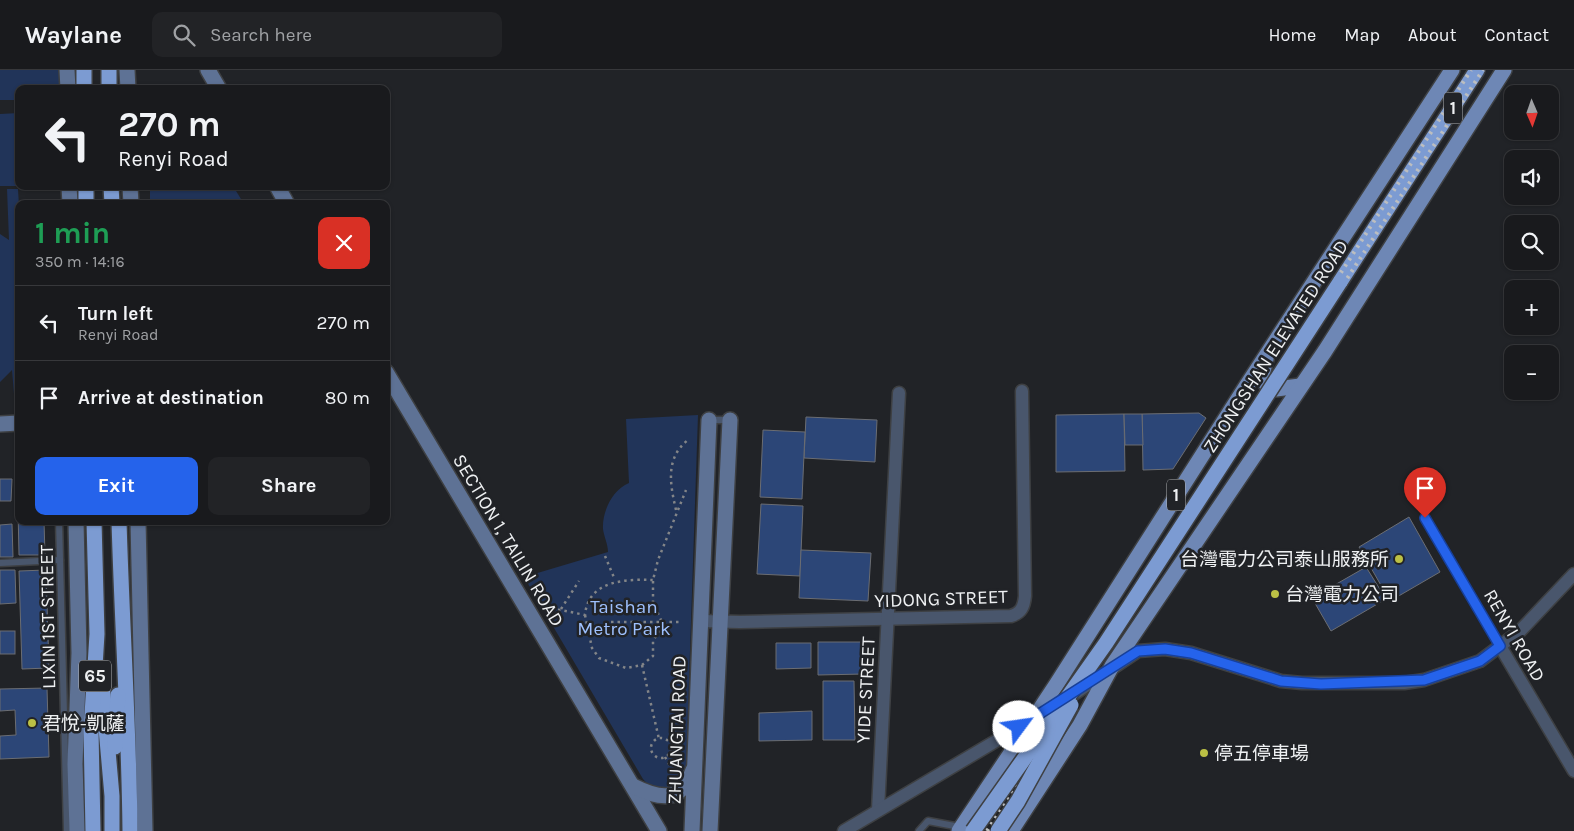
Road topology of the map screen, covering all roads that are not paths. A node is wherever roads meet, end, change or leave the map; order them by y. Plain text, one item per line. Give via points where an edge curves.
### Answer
1 (67, 70) edge
2 (84, 70) edge
3 (109, 70) edge
4 (127, 70) edge
5 (208, 70) edge
6 (1452, 70) edge
7 (1477, 70) edge
8 (1504, 70) edge
9 (68, 85) edge
10 (84, 85) edge
11 (109, 85) edge
12 (128, 85) edge
13 (217, 85) edge
14 (1268, 352) junction
15 (1300, 386) junction
16 (390, 388) edge
17 (1022, 391) dead end
18 (899, 393) dead end
19 (709, 420) joint
20 (730, 420) joint
21 (15, 423) edge
22 (0, 424) edge
23 (1425, 518) dead end
24 (59, 525) edge
25 (76, 525) edge
26 (94, 525) edge
27 (119, 525) edge
28 (138, 525) edge
29 (60, 560) junction
30 (0, 563) edge
31 (1574, 574) edge
32 (887, 619) junction
33 (701, 621) junction
34 (720, 622) junction
35 (97, 634) junction
36 (122, 634) junction
37 (1106, 643) junction
38 (1500, 646) junction
39 (1112, 666) junction
40 (1034, 718) junction
41 (694, 766) junction
42 (1574, 771) edge
43 (633, 786) junction
44 (112, 796) junction
45 (878, 810) junction
46 (964, 830) edge
47 (67, 831) edge
48 (77, 831) edge
49 (94, 831) edge
50 (112, 831) edge
51 (130, 831) edge
52 (145, 831) edge
53 (660, 831) edge
54 (692, 831) edge
55 (710, 831) edge
56 (844, 831) edge
57 (918, 831) edge
58 (998, 831) edge
59 (1011, 831) edge

1 - 9 street
2 - 10 highway
3 - 11 highway
4 - 12 street
5 - 13 street
6 - 14 main road, 1
7 - 37 highway, ZHONGSHAN ELEVATED ROAD / 1, bridge
8 - 15 main road, 1
14 - 15 main road via 1262,375 1266,384 1276,389
14 - 40 main road, 1
15 - 39 main road, 1
16 - 43 street, SECTION 1, TAILIN ROAD
17 - 32 street, YIDONG STREET via 1025,596 1022,610 1011,616
18 - 32 street, YIDE STREET
19 - 20 lane
19 - 33 street, ZHUANGTAI ROAD
20 - 34 street, ZHUANGTAI ROAD
21 - 22 street
23 - 38 lane, RENYI ROAD
24 - 29 lane, LIXIN 1ST STREET
25 - 48 street via 79,653 75,764
26 - 35 highway, 65
27 - 36 highway, 65
28 - 52 street
29 - 30 lane
29 - 47 lane, LIXIN 1ST STREET
31 - 38 street via 1520,631
32 - 34 street, YIDONG STREET
32 - 45 street, YIDE STREET
33 - 34 street, YIDONG STREET
33 - 41 street, ZHUANGTAI ROAD
34 - 55 street, ZHUANGTAI ROAD
35 - 44 highway
35 - 49 highway, 65 via 91,731
36 - 44 highway
36 - 51 highway, 65 via 129,734
37 - 46 highway, ZHONGSHAN ELEVATED ROAD / 1, bridge
37 - 58 highway, ZHONGSHAN ELEVATED ROAD / 1, bridge
38 - 39 street via 1480,661 1446,675 1404,683 1281,681 1191,653 1165,649 1138,651
38 - 42 street, RENYI ROAD
39 - 40 street
39 - 59 main road, 1 via 1080,725
40 - 45 street
40 - 46 main road, 1
41 - 43 street via 689,782 667,796 654,796
41 - 54 street, ZHUANGTAI ROAD
43 - 53 street, SECTION 1, TAILIN ROAD
44 - 50 highway
45 - 56 street
46 - 57 lane via 928,821

